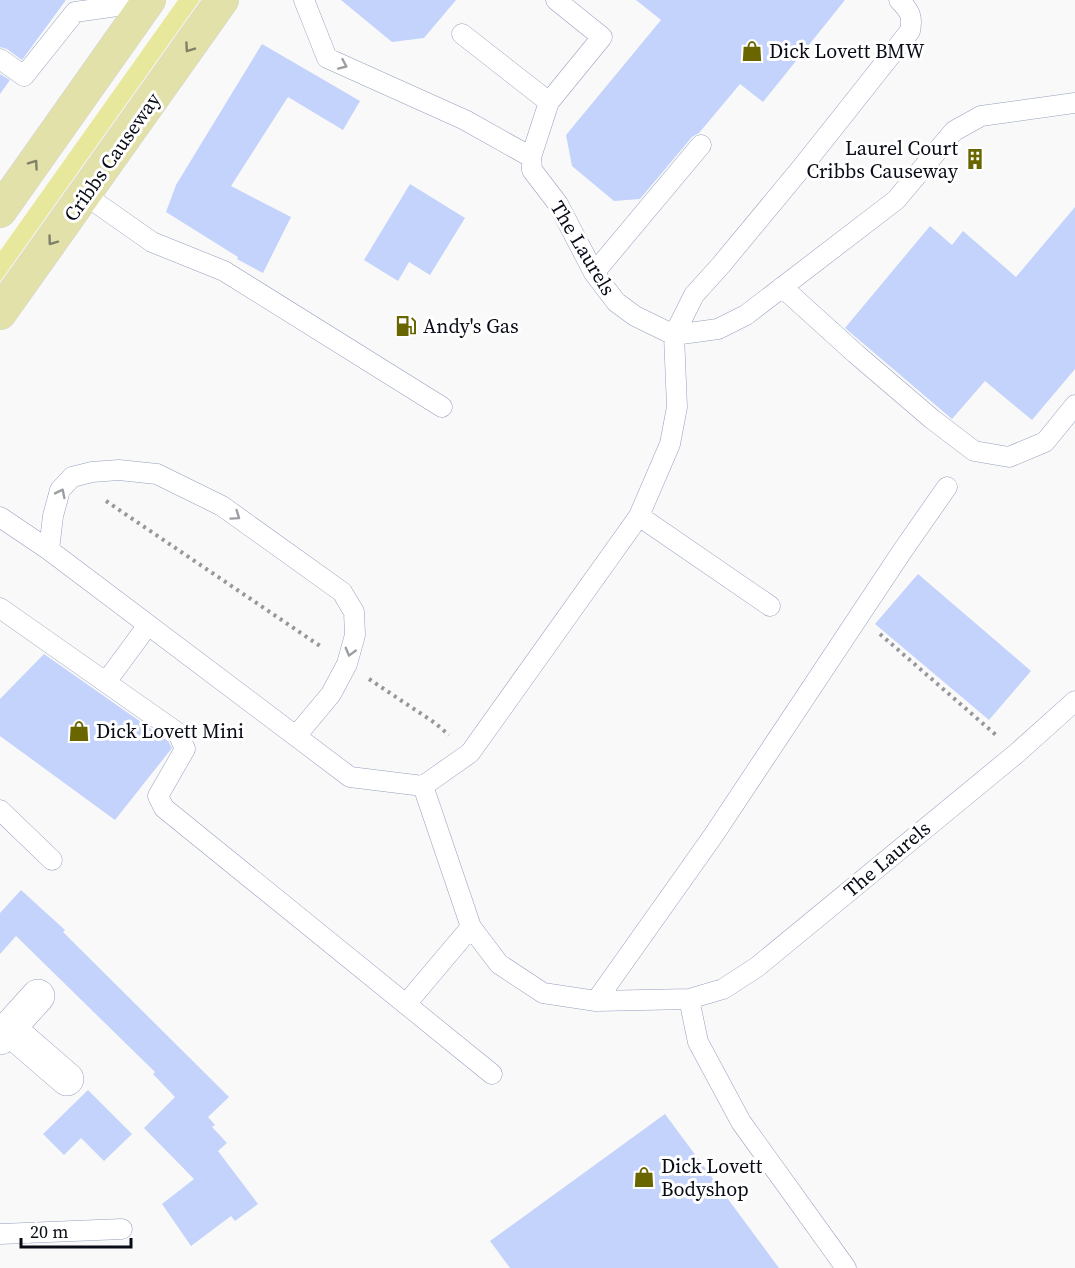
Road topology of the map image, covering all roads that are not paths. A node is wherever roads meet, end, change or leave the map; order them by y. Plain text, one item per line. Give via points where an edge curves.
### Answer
1 (222, 0) edge
2 (304, 0) edge
3 (556, 0) edge
4 (899, 0) edge
5 (146, 3) edge
6 (462, 34) dead end
7 (0, 59) edge
8 (549, 102) junction
9 (1075, 103) edge
10 (701, 145) dead end
11 (531, 157) junction
12 (85, 195) junction
13 (0, 212) edge
14 (594, 273) junction
15 (782, 287) junction
16 (0, 313) edge
17 (674, 335) junction
18 (1075, 405) edge
19 (442, 407) dead end
20 (947, 487) dead end
21 (639, 516) junction
22 (0, 517) edge
23 (49, 550) junction
24 (770, 606) dead end
25 (0, 608) edge
26 (148, 625) junction
27 (106, 682) junction
28 (1075, 701) edge
29 (296, 736) junction
30 (423, 786) junction
31 (4, 822) edge
32 (52, 860) dead end
33 (471, 927) junction
34 (38, 996) dead end
35 (688, 999) junction
36 (596, 1001) junction
37 (406, 1004) junction
38 (4, 1033) edge
39 (492, 1074) dead end
40 (67, 1079) dead end
41 (122, 1229) dead end
42 (0, 1234) edge
43 (846, 1268) edge

1 -> 12 main road, Cribbs Causeway
2 -> 11 lane via 327,58 465,120
3 - 8 lane via 602,37
4 - 17 lane via 913,19 910,31 694,295
5 - 7 lane via 75,12 24,76
13 -> 5 main road
6 - 8 lane
8 - 11 lane
9 - 15 lane via 981,117 954,131 896,200
10 - 14 lane
11 - 14 lane, The Laurels via 532,170 558,204
12 -> 16 main road, Cribbs Causeway
12 - 19 lane via 152,242 224,271
14 - 17 lane, The Laurels via 616,302
15 - 17 lane via 746,315 718,328
15 - 18 lane via 974,451 1009,457 1045,442
17 - 21 lane via 677,407 670,444
20 - 36 lane via 713,836
21 - 24 lane
21 - 30 lane via 470,753
22 - 23 lane
23 - 26 lane
23 -> 29 lane via 60,490 72,477 119,470 157,474 222,506 342,592 354,612 355,635 347,664 331,694
25 - 27 lane
26 - 27 lane
26 - 29 lane
27 - 37 lane via 178,733 185,749 159,796 164,808
28 - 35 lane, The Laurels via 757,967 723,988
29 - 30 lane via 350,777
30 - 33 lane, The Laurels
31 - 32 lane
33 - 36 lane, The Laurels via 499,964 543,993
33 - 37 lane
34 - 38 street
35 - 36 lane, The Laurels
35 - 43 lane via 698,1042 741,1122
37 - 39 lane
38 - 40 street
41 - 42 lane

